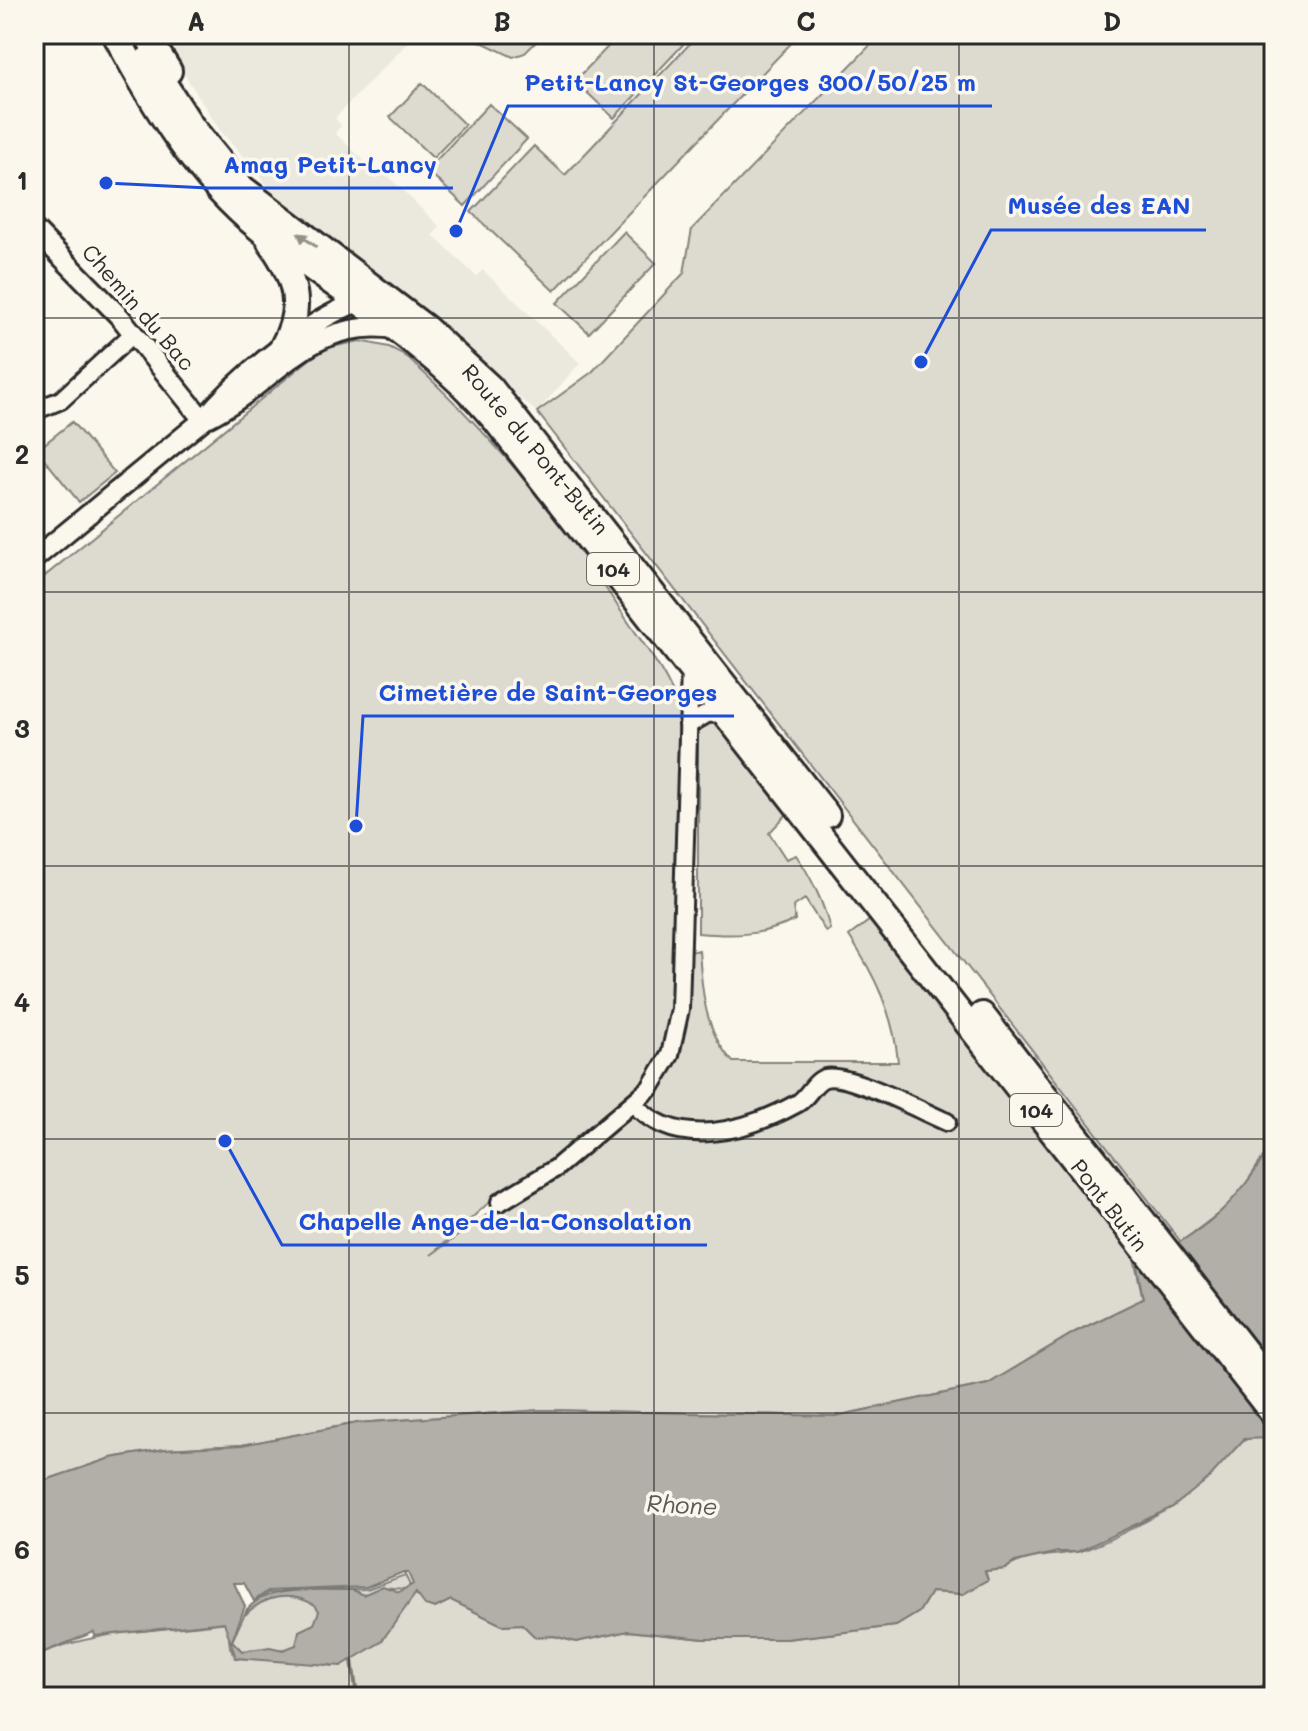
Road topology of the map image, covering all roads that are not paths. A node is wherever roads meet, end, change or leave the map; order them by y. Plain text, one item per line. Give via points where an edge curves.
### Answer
1 (115, 34) edge
2 (133, 34) edge
3 (146, 34) edge
4 (264, 220) junction
5 (34, 229) edge
6 (371, 298) junction
7 (400, 329) junction
8 (134, 333) junction
9 (283, 346) junction
10 (34, 416) edge
11 (203, 420) junction
12 (34, 559) edge
13 (690, 668) junction
14 (725, 713) junction
15 (688, 725) junction
16 (804, 800) junction
17 (633, 1103) junction
18 (947, 1122) dead end
19 (500, 1202) dead end
20 (1274, 1388) edge
21 (1274, 1415) edge

1 - 4 main road, Route du Pont-Butin / 104 via 177,135 213,182
2 - 4 main road, Route du Pont-Butin / 104 via 192,127
3 - 4 main road
4 - 6 main road, Route du Pont-Butin / 104
4 - 9 main road via 296,293 296,317
5 - 8 street, Chemin du Bac
6 - 7 main road, Route du Pont-Butin / 104
6 - 9 street
6 - 16 main road, Route du Pont-Butin / 104 via 443,342 505,404
7 - 11 street via 358,327 320,338 234,405
7 - 13 main road, Route du Pont-Butin / 104 via 485,407
8 - 10 street via 61,400
8 - 11 street, Chemin du Bac
9 - 11 street via 225,393
11 - 12 street
13 - 14 main road, Route du Pont-Butin / 104
13 - 15 street
14 - 15 street via 707,714
14 - 16 main road, Route du Pont-Butin / 104
15 - 17 street via 679,1022 662,1074
16 - 20 main road, Pont Butin / 104
16 - 21 main road, Pont Butin / 104
17 - 18 street via 650,1121 666,1127 729,1130 800,1102 828,1077
17 - 19 street via 556,1168

